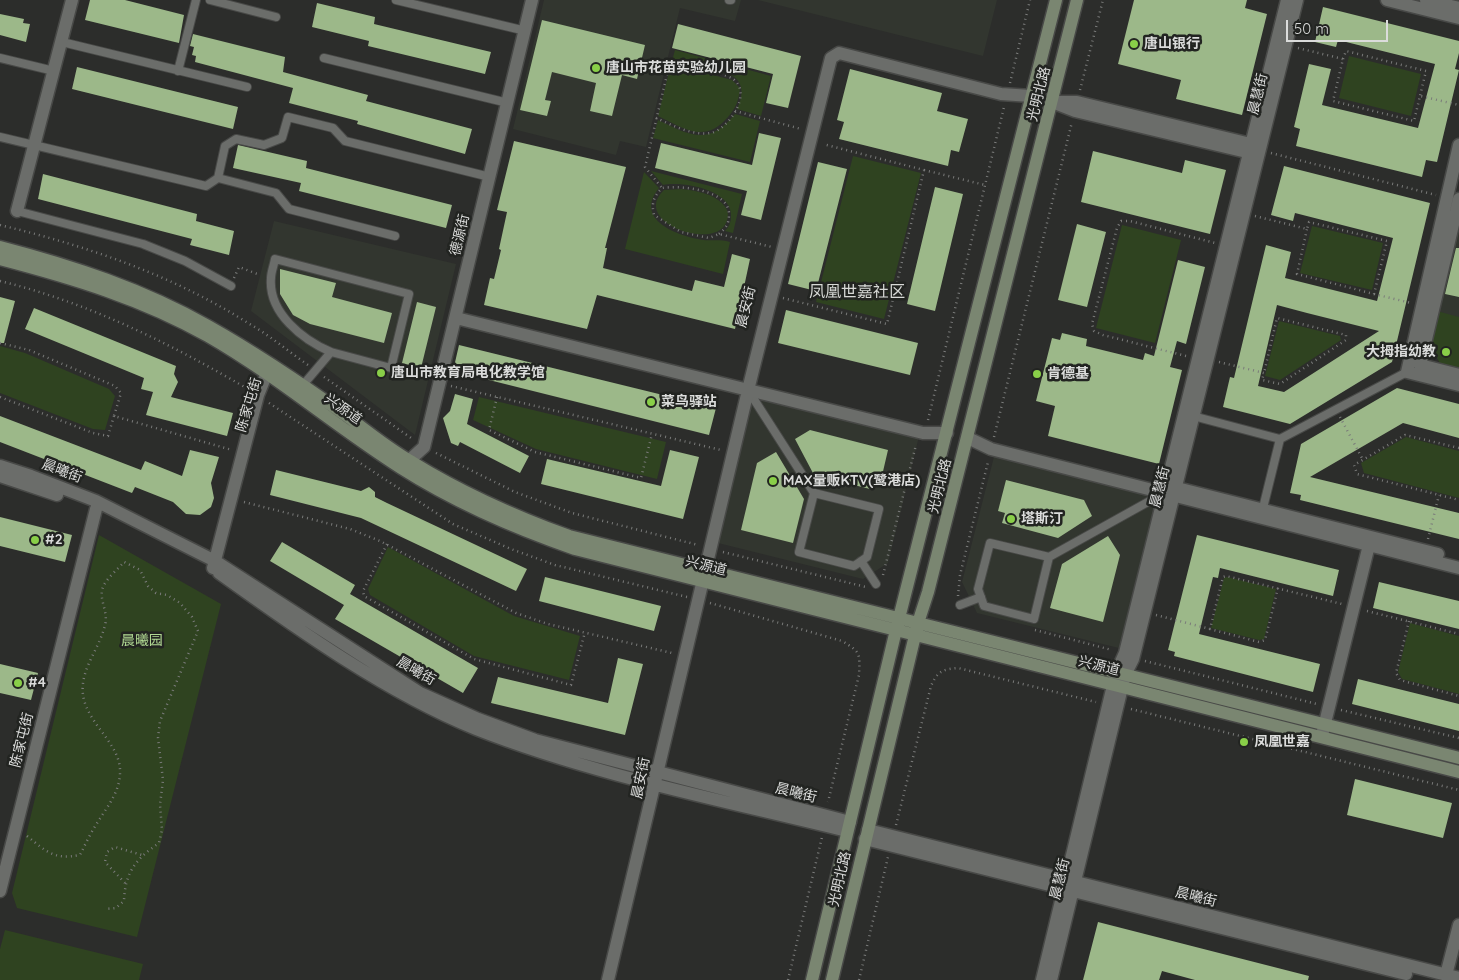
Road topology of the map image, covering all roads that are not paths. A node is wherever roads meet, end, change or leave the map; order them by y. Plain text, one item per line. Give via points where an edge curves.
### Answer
1 (72, 0) edge
2 (196, 0) edge
3 (210, 0) edge
4 (396, 0) edge
5 (532, 0) edge
6 (1056, 0) edge
7 (1078, 0) edge
8 (1287, 0) edge
9 (1297, 0) edge
10 (1387, 0) edge
11 (1426, 0) edge
12 (1459, 8) edge
13 (276, 17) dead end
14 (1459, 18) edge
15 (526, 31) junction
16 (62, 42) junction
17 (0, 58) edge
18 (324, 58) dead end
19 (54, 71) junction
20 (178, 71) junction
21 (247, 87) dead end
22 (1031, 96) junction
23 (1052, 102) junction
24 (508, 103) junction
25 (807, 135) junction
26 (0, 137) edge
27 (1459, 145) edge
28 (36, 146) junction
29 (1256, 150) junction
30 (490, 177) junction
31 (218, 178) junction
32 (1453, 199) edge
33 (18, 211) joint
34 (395, 236) dead end
35 (0, 247) edge
36 (0, 259) edge
37 (231, 286) road end
38 (457, 315) junction
39 (331, 352) junction
40 (1202, 359) junction
41 (1407, 372) junction
42 (273, 373) junction
43 (1459, 374) edge
44 (303, 385) junction
45 (746, 385) junction
46 (1459, 385) edge
47 (261, 397) junction
48 (1193, 416) junction
49 (947, 433) junction
50 (968, 438) junction
51 (1280, 439) junction
52 (406, 465) junction
53 (0, 466) edge
54 (0, 476) edge
55 (1170, 490) junction
56 (814, 493) junction
57 (96, 509) junction
58 (1262, 513) junction
59 (1370, 545) junction
60 (1049, 557) junction
61 (1459, 559) edge
62 (861, 561) junction
63 (217, 567) junction
64 (1459, 568) edge
65 (703, 573) junction
66 (876, 584) dead end
67 (981, 596) junction
68 (960, 605) road end
69 (897, 624) junction
70 (917, 629) junction
71 (1129, 656) junction
72 (1119, 680) junction
73 (1323, 731) junction
74 (1459, 758) edge
75 (1459, 772) edge
76 (656, 779) junction
77 (848, 827) junction
78 (867, 834) junction
79 (1069, 885) junction
80 (0, 891) edge
81 (1459, 925) edge
82 (1431, 977) edge
83 (1453, 977) edge
84 (608, 980) edge
85 (812, 980) edge
86 (832, 980) edge
87 (1042, 980) edge
88 (1051, 980) edge

1 - 16 street
2 - 20 lane
3 - 13 lane
4 - 15 lane
5 - 15 street, 德源街
6 - 22 main road, 光明北路
7 - 23 main road, 光明北路
8 - 29 street, 晨慧街
9 - 29 street, 晨慧街
10 - 14 street
11 - 12 street
15 - 24 street, 德源街
16 - 19 street
16 - 20 lane
17 - 19 lane
18 - 24 lane
19 - 28 street
20 - 21 lane
22 - 23 main road
22 - 25 street, 晨安街 via 1001,94 837,50 831,58
22 - 49 main road, 光明北路
23 - 29 street
23 - 50 main road, 光明北路
24 - 30 street, 德源街
25 - 45 street, 晨安街 via 776,248
25 - 45 street, 晨安街 via 772,295
26 - 28 lane
27 - 32 street
28 - 31 lane via 206,186
28 - 33 street
29 - 40 street, 晨慧街 via 1244,213
29 - 40 street, 晨慧街 via 1226,246
30 - 31 lane via 345,141 333,128 288,116 282,138 264,145 236,139 225,146
30 - 38 street, 德源街
31 - 34 lane via 276,194 289,209
32 - 41 street
32 - 43 street via 1420,365
33 - 37 lane via 143,244
35 - 42 main road, 兴源道 via 100,275 137,289 208,326
36 - 42 main road, 兴源道 via 62,275 129,298
38 - 45 street
38 - 52 street, 德源街 via 424,447
39 - 39 lane via 391,368 409,294 275,259 270,279 274,299 282,315 303,334
39 - 44 lane
40 - 48 street, 晨慧街
40 - 55 street, 晨慧街
41 - 46 street
41 - 51 lane
42 - 44 main road, 兴源道
42 - 47 street, 陈家屯街
42 - 52 main road, 兴源道
44 - 52 main road, 兴源道
45 - 49 street via 922,433
45 - 56 lane
45 - 65 street, 晨安街
45 - 65 street, 晨安街 via 727,452
47 - 63 street, 陈家屯街 via 243,454
47 - 63 street, 陈家屯街 via 238,501
48 - 51 lane
48 - 55 street, 晨慧街
49 - 69 main road, 光明北路
50 - 55 street
50 - 70 main road, 光明北路
51 - 58 lane
52 - 65 main road, 兴源道 via 466,506 519,529 575,549
53 - 63 street, 晨曦街 via 96,501
54 - 57 street, 晨曦街
55 - 58 street
55 - 60 lane
55 - 71 street, 晨慧街
55 - 71 street, 晨慧街 via 1145,612
56 - 62 lane via 879,509 867,558
56 - 62 lane via 799,552 854,566
57 - 63 street, 晨曦街
57 - 80 street, 陈家屯街
58 - 59 street
58 - 61 street
59 - 64 street
59 - 73 street
60 - 67 lane via 990,543 978,589
60 - 67 lane via 1034,619 984,606
62 - 66 lane
63 - 76 street, 晨曦街 via 332,650 417,701 475,728 533,749
65 - 69 main road, 兴源道
65 - 76 street, 晨安街
67 - 68 lane
69 - 70 main road, 兴源道
69 - 77 main road, 光明北路
70 - 72 main road, 兴源道
70 - 78 main road, 光明北路
71 - 72 street, 晨慧街
72 - 73 main road, 兴源道
72 - 79 street, 晨慧街
73 - 74 main road, 兴源道
73 - 75 main road, 兴源道
76 - 77 street, 晨曦街
76 - 84 street, 晨安街
77 - 85 main road, 光明北路
78 - 79 street, 晨曦街
78 - 86 main road, 光明北路
79 - 82 street, 晨曦街
79 - 87 street, 晨慧街
79 - 88 street, 晨慧街
81 - 83 street
82 - 83 street, 晨曦街

